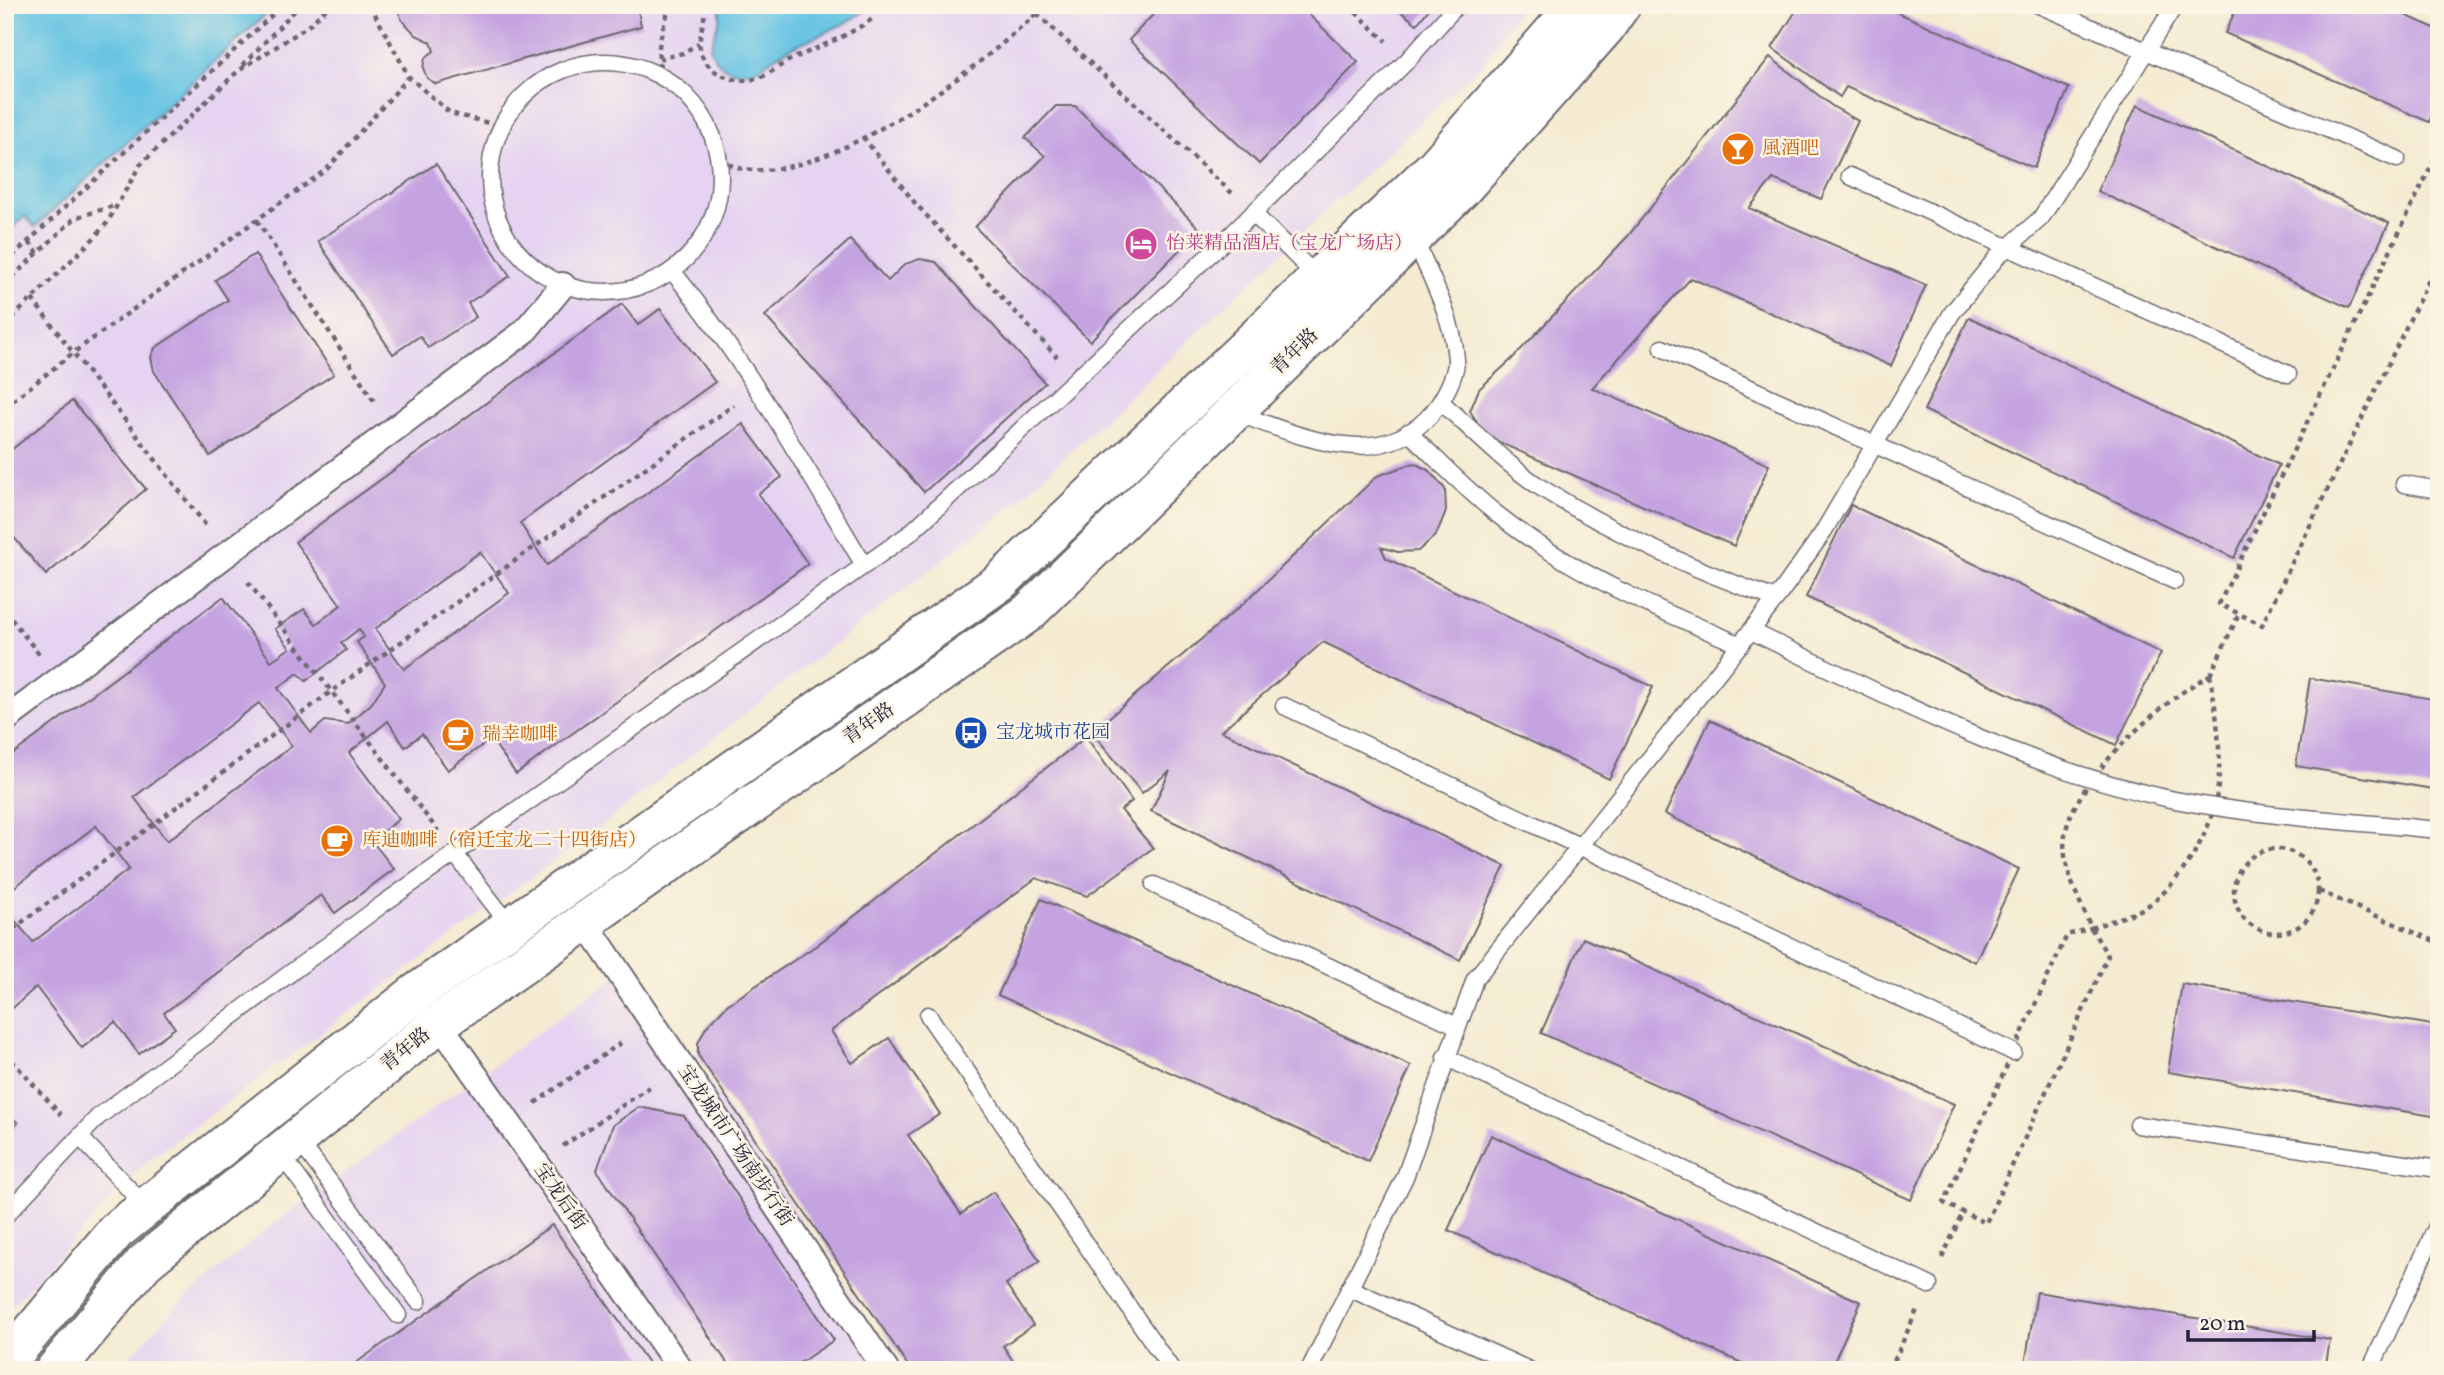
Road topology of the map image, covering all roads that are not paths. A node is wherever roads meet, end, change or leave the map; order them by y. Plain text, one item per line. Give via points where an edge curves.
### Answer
1 (1457, 5) edge
2 (1577, 5) edge
3 (1621, 5) edge
4 (2039, 5) edge
5 (2175, 5) edge
6 (2145, 52) junction
7 (2397, 159) dead end
8 (1850, 176) dead end
9 (1253, 213) junction
10 (1413, 237) junction
11 (2007, 249) junction
12 (673, 272) junction
13 (1319, 278) junction
14 (563, 285) junction
15 (1662, 348) dead end
16 (2288, 373) dead end
17 (1441, 402) junction
18 (1233, 412) junction
19 (1408, 432) junction
20 (1875, 444) junction
21 (2404, 485) dead end
22 (2439, 490) edge
23 (864, 565) junction
24 (2175, 581) dead end
25 (1776, 599) junction
26 (1751, 631) junction
27 (1741, 645) junction
28 (1284, 706) dead end
29 (5, 720) edge
30 (2439, 830) edge
31 (1580, 847) junction
32 (455, 854) junction
33 (1154, 885) dead end
34 (585, 922) junction
35 (511, 927) junction
36 (928, 1015) dead end
37 (439, 1023) junction
38 (1457, 1026) junction
39 (2013, 1052) dead end
40 (1445, 1057) junction
41 (2138, 1125) dead end
42 (80, 1137) junction
43 (288, 1145) junction
44 (2439, 1168) edge
45 (146, 1206) junction
46 (5, 1216) edge
47 (2439, 1222) edge
48 (1929, 1285) dead end
49 (1349, 1288) junction
50 (418, 1301) dead end
51 (398, 1315) dead end
52 (5, 1364) edge
53 (55, 1370) edge
54 (681, 1370) edge
55 (886, 1370) edge
56 (1172, 1370) edge
57 (1309, 1370) edge
58 (1529, 1370) edge
59 (2370, 1370) edge

1 - 9 lane via 1407,61
2 - 13 street, 青年路 via 1435,167
3 - 10 street, 青年路 via 1605,29 1461,190
4 - 6 lane
5 - 6 lane
6 - 7 lane
6 - 11 lane via 2040,218
8 - 11 lane
9 - 13 lane
9 - 23 lane via 909,534
10 - 17 lane via 1444,307 1457,361
10 - 18 street, 青年路
11 - 16 lane
11 - 20 lane via 1952,313
12 - 14 lane via 638,288 600,293
12 - 14 lane via 696,250 712,223 721,191 710,127 690,97 664,77 627,63 589,62 553,73 522,95 500,126 489,163 491,201 505,236 530,265
12 - 23 lane via 717,327
13 - 35 street, 青年路 via 1000,582
14 - 29 street via 524,332
15 - 20 lane
17 - 19 lane
17 - 25 lane via 1542,488 1650,549
18 - 19 lane via 1325,444 1382,446
18 - 34 street, 青年路 via 1028,613
19 - 27 lane via 1498,515 1570,566
20 - 24 lane
20 - 25 lane via 1822,534
21 - 22 lane
23 - 32 lane
25 - 26 lane
26 - 27 lane
26 - 30 lane via 1895,701 2039,762 2175,800
27 - 31 lane
28 - 31 lane
31 - 38 lane via 1475,979
31 - 39 lane
32 - 35 lane
32 - 42 lane via 98,1117
33 - 38 lane
34 - 37 street, 青年路
34 - 55 street, 宝龙城市广场南步行街
35 - 45 street, 青年路 via 416,993
36 - 56 lane
37 - 43 street, 青年路
37 - 54 street, 宝龙后街
38 - 40 lane
40 - 48 lane
40 - 49 lane via 1405,1177
41 - 44 lane
42 - 45 lane
42 - 46 lane
43 - 50 lane
43 - 51 lane
43 - 53 street, 青年路 via 144,1263
45 - 52 street, 青年路 via 116,1231
47 - 59 lane
49 - 57 lane
49 - 58 lane

